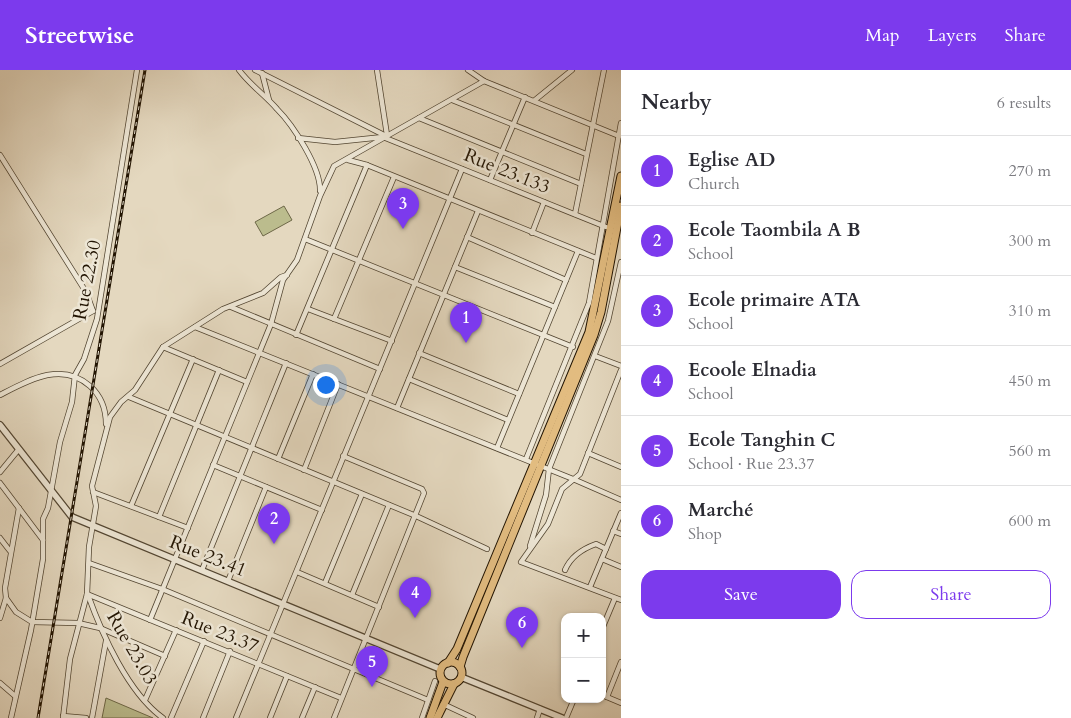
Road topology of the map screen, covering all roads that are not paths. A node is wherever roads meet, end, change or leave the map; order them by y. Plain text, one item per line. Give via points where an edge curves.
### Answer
1 (137, 70) edge
2 (239, 70) edge
3 (255, 70) edge
4 (377, 70) edge
5 (468, 70) edge
6 (572, 70) edge
7 (604, 70) edge
8 (261, 72) edge
9 (484, 81) junction
10 (525, 97) junction
11 (452, 100) junction
12 (535, 100) junction
13 (270, 101) junction
14 (420, 118) junction
15 (621, 123) edge
16 (513, 126) junction
17 (592, 126) junction
18 (385, 136) junction
19 (619, 136) junction
20 (298, 138) junction
21 (502, 152) junction
22 (586, 154) junction
23 (0, 155) edge
24 (348, 160) junction
25 (367, 166) junction
26 (462, 169) junction
27 (621, 176) edge
28 (394, 177) junction
29 (490, 180) junction
30 (581, 184) junction
31 (320, 196) junction
32 (449, 199) junction
33 (544, 202) junction
34 (621, 206) edge
35 (478, 211) junction
36 (575, 214) junction
37 (613, 230) edge
38 (532, 233) junction
39 (467, 237) junction
40 (306, 239) junction
41 (333, 250) junction
42 (578, 251) junction
43 (596, 258) junction
44 (358, 260) junction
45 (621, 262) edge
46 (455, 267) junction
47 (620, 268) edge
48 (287, 275) junction
49 (566, 280) junction
50 (415, 283) junction
51 (443, 294) junction
52 (231, 306) junction
53 (555, 307) junction
54 (99, 308) junction
55 (308, 309) junction
56 (93, 311) junction
57 (334, 319) junction
58 (271, 324) junction
59 (195, 327) junction
60 (296, 335) junction
61 (544, 335) junction
62 (392, 340) junction
63 (162, 346) junction
64 (573, 347) junction
65 (259, 353) junction
66 (419, 353) junction
67 (595, 356) junction
68 (193, 359) junction
69 (286, 363) junction
70 (0, 364) edge
71 (621, 368) edge
72 (380, 369) junction
73 (219, 370) junction
74 (313, 374) junction
75 (74, 375) junction
76 (409, 378) junction
77 (247, 382) junction
78 (338, 384) junction
79 (519, 394) junction
80 (0, 395) edge
81 (369, 396) junction
82 (129, 397) junction
83 (397, 408) junction
84 (170, 415) junction
85 (508, 420) junction
86 (0, 425) edge
87 (106, 426) junction
88 (196, 426) junction
89 (224, 437) junction
90 (251, 448) junction
91 (497, 448) junction
92 (19, 449) junction
93 (588, 453) junction
94 (343, 456) junction
95 (278, 459) junction
96 (526, 459) junction
97 (538, 464) junction
98 (213, 465) junction
99 (621, 466) edge
100 (549, 469) junction
101 (304, 470) junction
102 (0, 472) edge
103 (240, 476) junction
104 (573, 479) junction
105 (333, 482) junction
106 (0, 483) edge
107 (266, 487) junction
108 (51, 490) junction
109 (93, 492) junction
110 (362, 494) junction
111 (621, 500) edge
112 (389, 505) junction
113 (131, 506) junction
114 (18, 508) junction
115 (322, 510) junction
116 (621, 513) edge
117 (416, 516) junction
118 (159, 517) junction
119 (92, 526) junction
120 (188, 528) junction
121 (614, 531) junction
122 (621, 534) edge
123 (0, 538) edge
124 (44, 540) junction
125 (530, 547) junction
126 (487, 549) dead end
127 (606, 549) junction
128 (10, 551) junction
129 (174, 559) junction
130 (602, 559) junction
131 (89, 563) junction
132 (621, 567) edge
133 (202, 570) junction
134 (565, 570) dead end
135 (297, 572) junction
136 (228, 581) junction
137 (325, 583) junction
138 (590, 588) junction
139 (162, 589) junction
140 (87, 594) junction
141 (352, 595) junction
142 (6, 598) junction
143 (615, 598) junction
144 (621, 600) edge
145 (284, 604) junction
146 (379, 607) junction
147 (0, 618) edge
148 (606, 619) edge
149 (150, 620) junction
150 (32, 622) junction
151 (78, 623) junction
152 (100, 628) junction
153 (176, 630) junction
154 (270, 636) junction
155 (366, 638) junction
156 (106, 641) junction
157 (204, 641) junction
158 (230, 651) junction
159 (165, 656) junction
160 (448, 662) junction
161 (621, 662) edge
162 (259, 664) junction
163 (460, 668) junction
164 (354, 669) junction
165 (440, 670) junction
166 (288, 676) junction
167 (461, 677) junction
168 (435, 681) dead end
169 (443, 682) junction
170 (0, 683) edge
171 (454, 684) junction
172 (315, 687) junction
173 (606, 694) edge
174 (15, 696) junction
175 (606, 696) edge
176 (341, 698) junction
177 (145, 700) junction
178 (428, 700) junction
179 (572, 703) edge
180 (621, 703) edge
181 (443, 704) junction
182 (540, 708) junction
183 (63, 717) edge
184 (11, 718) edge
185 (86, 718) edge
186 (92, 718) edge
187 (163, 718) edge
188 (172, 718) edge
189 (203, 718) edge
190 (236, 718) edge
191 (270, 718) edge
192 (302, 718) edge
193 (334, 718) edge
194 (422, 718) edge
195 (430, 718) edge
196 (437, 718) edge
197 (473, 718) edge
198 (537, 718) edge
199 (562, 718) edge
200 (566, 718) edge

1 - 54 street, Rue 22.30
2 - 13 street
3 - 8 street, Rue 23.133
4 - 18 street
5 - 9 street
6 - 12 street
7 - 17 street
8 - 13 street
8 - 18 street, Rue 23.133
9 - 10 street
9 - 11 street
10 - 12 street
10 - 16 street
11 - 14 street
11 - 16 street
12 - 17 street
13 - 20 street
14 - 18 street
14 - 21 street
15 - 19 street
16 - 21 street
16 - 22 street
17 - 19 street
17 - 22 street
18 - 20 street via 335,142
18 - 24 street
18 - 26 street, Rue 23.133
19 - 37 street
20 - 31 street via 315,169
21 - 29 street
21 - 30 street
22 - 30 street
23 - 56 street via 86,292
24 - 25 street
24 - 31 street via 334,166
25 - 28 street
25 - 41 street
26 - 29 street, Rue 23.133
26 - 32 street
27 - 37 main road
28 - 32 street
28 - 44 street
29 - 33 street, Rue 23.133
30 - 36 street
31 - 40 street
32 - 35 street
32 - 50 street
33 - 36 street, Rue 23.133
33 - 38 street
34 - 37 main road
35 - 38 street
35 - 39 street
36 - 37 street, Rue 23.133
37 - 43 street
37 - 97 main road via 594,335
38 - 42 street
39 - 46 street
39 - 49 street
40 - 41 street
40 - 48 street
41 - 44 street
41 - 55 street
42 - 43 street
42 - 49 street
43 - 64 street via 589,303
44 - 50 street
44 - 57 street
45 - 47 street
46 - 51 street
46 - 53 street
47 - 67 street via 608,321
48 - 52 street via 263,293
48 - 58 street
49 - 53 street
50 - 51 street
50 - 62 street
51 - 61 street
51 - 66 street
52 - 58 street
52 - 59 street
53 - 61 street
54 - 56 street
54 - 75 street, Rue 22.30 via 84,359
55 - 57 street
55 - 60 street
56 - 70 street
57 - 62 street
58 - 60 street
58 - 65 street
59 - 63 street
59 - 65 street
60 - 72 street
61 - 64 street
61 - 79 street
62 - 72 street
63 - 68 street
63 - 82 street
64 - 96 street
65 - 69 street
65 - 77 street
66 - 76 street
66 - 79 street
67 - 71 street
67 - 100 street
68 - 73 street
68 - 84 street
69 - 74 street
69 - 90 street
71 - 93 street
72 - 81 street
73 - 77 street
73 - 88 street
74 - 78 street
74 - 95 street
75 - 80 street via 50,374
75 - 87 street via 98,394 106,412
75 - 108 street, Rue 22.30 via 72,402
76 - 83 street
76 - 85 street
77 - 89 street
78 - 81 street
78 - 101 street
79 - 85 street
81 - 83 street
81 - 94 street
82 - 84 street
82 - 87 street via 114,410
83 - 91 street
84 - 88 street
84 - 113 street
85 - 91 street
86 - 92 street, Rue 23.41
87 - 109 street via 92,483
88 - 89 street
88 - 118 street
89 - 90 street
89 - 98 street
90 - 95 street
90 - 103 street
91 - 96 street
92 - 102 street
92 - 108 street, Rue 23.41
93 - 99 street
93 - 104 street via 580,474
94 - 105 street
94 - 117 street via 423,490
95 - 101 street
96 - 97 street
97 - 100 street
97 - 160 main road via 458,648
97 - 163 main road
98 - 103 street
98 - 120 street
100 - 104 street
100 - 125 street via 546,495
101 - 105 street
103 - 107 street
103 - 133 street
104 - 111 street
104 - 125 street via 562,489 548,524
105 - 110 street
105 - 115 street
106 - 114 street
107 - 115 street
107 - 136 street
108 - 119 street, Rue 23.41 via 72,517
108 - 124 street, Rue 22.30 via 42,523
109 - 113 street
109 - 119 street via 96,506
110 - 112 street
110 - 137 street
112 - 117 street
112 - 141 street
113 - 118 street
114 - 124 street
114 - 128 street
115 - 135 street
116 - 121 street
117 - 126 street
117 - 146 street
118 - 120 street
119 - 129 street, Rue 23.41
119 - 131 street
120 - 129 street
121 - 122 street
121 - 127 street
123 - 128 street
124 - 150 street, Rue 22.30
125 - 138 street via 521,562
127 - 130 street
127 - 134 street via 596,544 590,546 572,556
128 - 142 street via 4,588
129 - 133 street, Rue 23.41
129 - 139 street
130 - 132 street
130 - 138 street
131 - 139 street
131 - 140 street
133 - 136 street, Rue 23.41
135 - 137 street
135 - 145 street
136 - 145 street, Rue 23.41
137 - 141 street
138 - 143 street
139 - 149 street
139 - 154 street
140 - 149 street, Rue 23.37
140 - 151 street
140 - 152 street, Rue 23.03
141 - 146 street
142 - 147 street
142 - 150 street
143 - 144 street
143 - 148 street
145 - 154 street
145 - 155 street, Rue 23.41
146 - 155 street
149 - 153 street, Rue 23.37
150 - 151 street
150 - 174 street, Rue 22.30
151 - 152 street
151 - 183 street
152 - 156 street, Rue 23.03
152 - 159 street
153 - 157 street, Rue 23.37
153 - 159 street
154 - 162 street
154 - 164 street
155 - 164 street
155 - 165 street, Rue 23.41
156 - 177 street, Rue 23.03
156 - 186 street
157 - 158 street, Rue 23.37
157 - 188 street
158 - 162 street, Rue 23.37
158 - 189 street
159 - 177 street
160 - 163 main road
160 - 165 main road
161 - 173 street
162 - 166 street, Rue 23.37
162 - 190 street
163 - 167 main road
164 - 176 street
164 - 178 street
165 - 169 main road
166 - 172 street, Rue 23.37
166 - 191 street
167 - 171 main road
167 - 182 street
168 - 178 street
169 - 171 main road
169 - 195 main road
170 - 174 street
171 - 181 main road
172 - 176 street, Rue 23.37
172 - 192 street
174 - 184 street, Rue 22.30
175 - 180 street
176 - 193 street
177 - 187 street, Rue 23.03
178 - 194 street
179 - 200 street
181 - 196 main road
181 - 197 street
182 - 198 street
182 - 199 street
183 - 185 street

